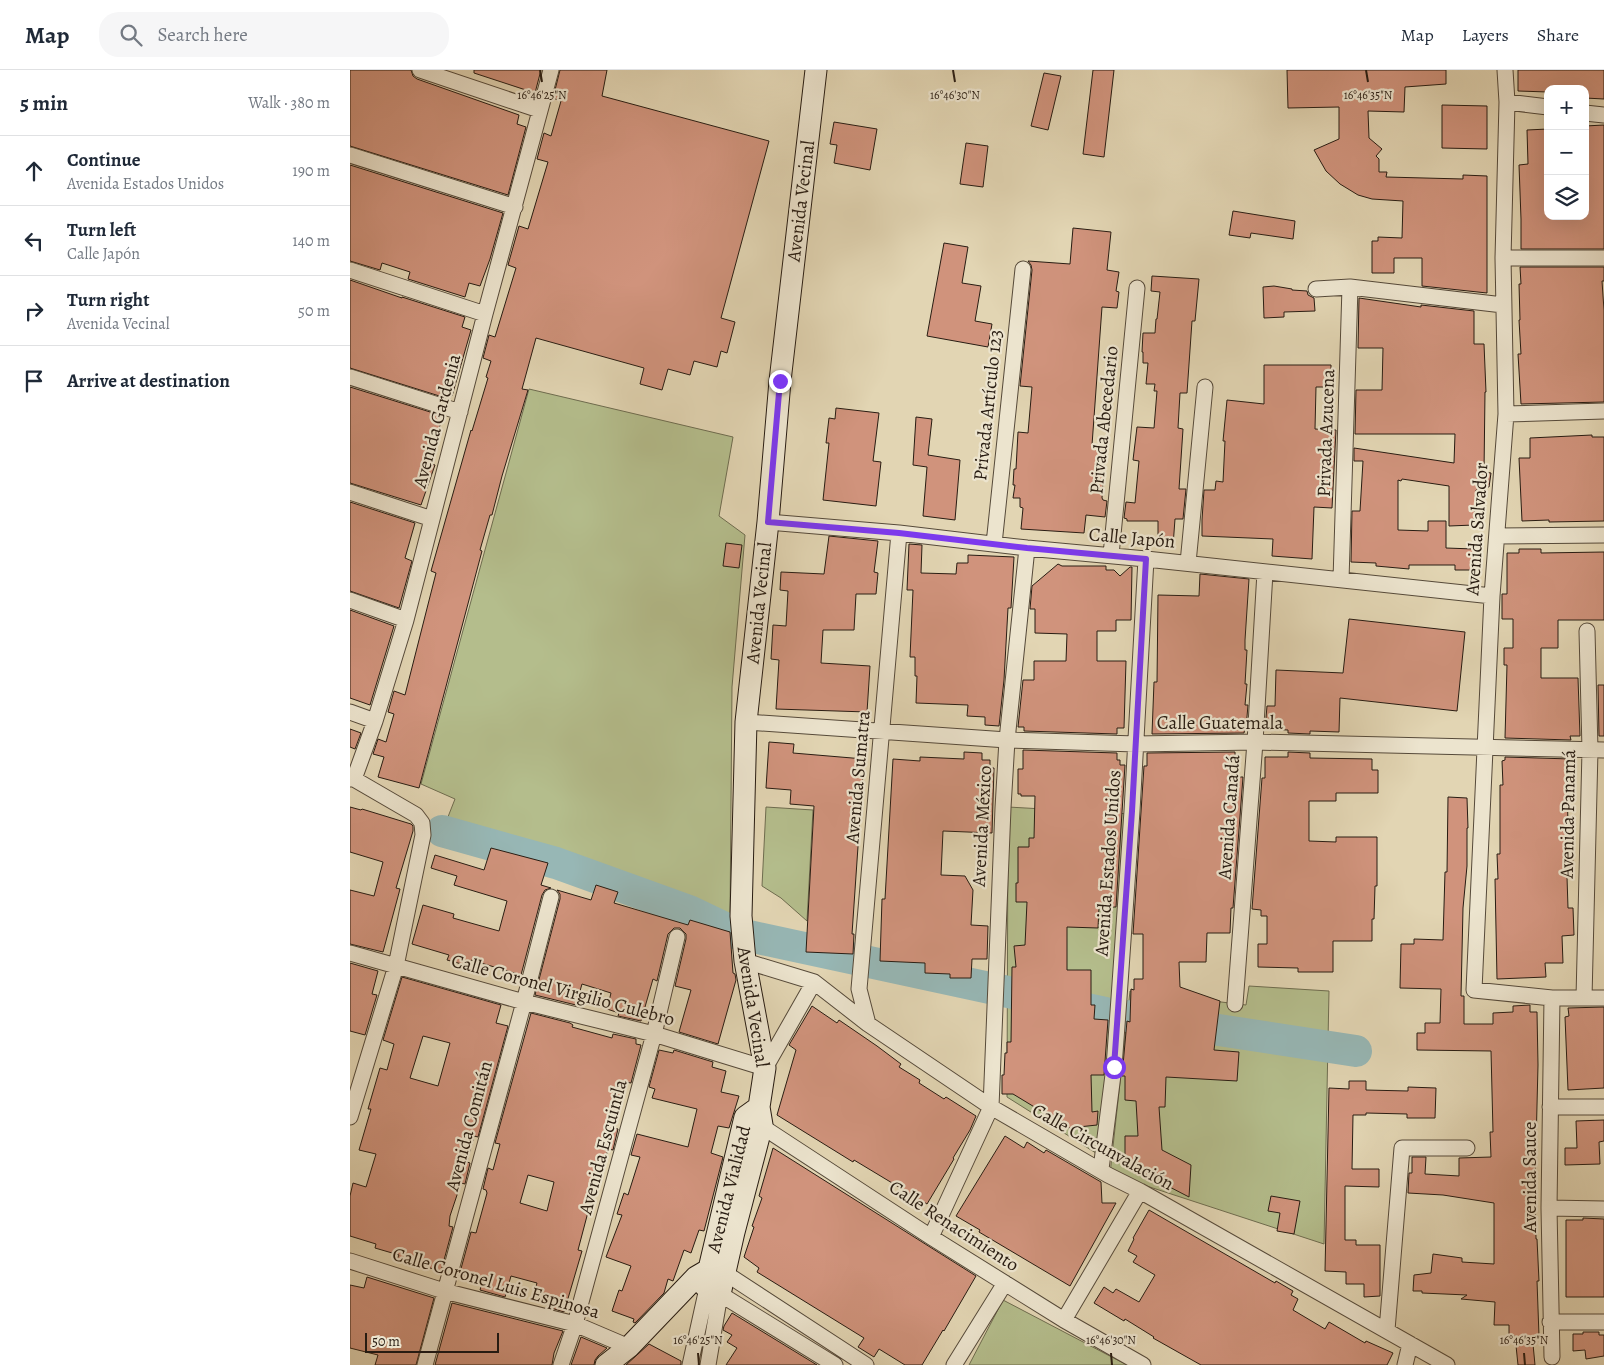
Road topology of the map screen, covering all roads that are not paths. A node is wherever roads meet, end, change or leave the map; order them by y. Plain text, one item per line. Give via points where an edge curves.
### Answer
1 (420, 70) edge
2 (551, 70) edge
3 (816, 70) edge
4 (1505, 70) edge
5 (1506, 102) junction
6 (1544, 107) edge
7 (540, 110) junction
8 (1589, 113) edge
9 (1604, 115) edge
10 (350, 155) edge
11 (514, 206) junction
12 (1503, 258) junction
13 (1604, 258) edge
14 (1023, 269) dead end
15 (350, 270) edge
16 (1350, 287) junction
17 (1137, 288) dead end
18 (1316, 289) dead end
19 (1503, 305) junction
20 (485, 314) junction
21 (350, 377) edge
22 (1205, 387) dead end
23 (1604, 411) edge
24 (460, 412) junction
25 (1506, 414) junction
26 (350, 492) edge
27 (432, 519) junction
28 (768, 522) junction
29 (899, 533) junction
30 (1604, 535) edge
31 (1497, 536) junction
32 (994, 544) junction
33 (1027, 548) junction
34 (1111, 555) junction
35 (1146, 559) junction
36 (1188, 563) junction
37 (1265, 572) junction
38 (1341, 580) junction
39 (1492, 596) junction
40 (350, 600) edge
41 (406, 620) junction
42 (1587, 631) dead end
43 (350, 712) edge
44 (375, 721) junction
45 (746, 722) junction
46 (882, 730) junction
47 (1007, 740) junction
48 (1255, 742) junction
49 (1136, 744) junction
50 (1486, 747) junction
51 (1597, 750) edge
52 (352, 779) edge
53 (550, 897) dead end
54 (677, 937) dead end
55 (350, 953) edge
56 (745, 961) junction
57 (396, 966) junction
58 (814, 982) junction
59 (1552, 998) junction
60 (1584, 998) junction
61 (1604, 998) edge
62 (524, 1002) junction
63 (1235, 1004) dead end
64 (868, 1024) junction
65 (654, 1034) junction
66 (765, 1068) junction
67 (991, 1107) junction
68 (1550, 1107) junction
69 (1604, 1107) edge
70 (756, 1116) junction
71 (350, 1117) edge
72 (1467, 1148) dead end
73 (1101, 1169) junction
74 (1140, 1191) junction
75 (1549, 1208) junction
76 (1604, 1209) edge
77 (931, 1237) junction
78 (350, 1261) edge
79 (711, 1280) junction
80 (1005, 1283) junction
81 (444, 1291) junction
82 (1064, 1320) junction
83 (1550, 1322) junction
84 (1604, 1322) edge
85 (575, 1324) junction
86 (1387, 1330) junction
87 (1410, 1344) junction
88 (629, 1348) junction
89 (1552, 1357) dead end
90 (425, 1365) edge
91 (561, 1365) edge
92 (606, 1365) edge
93 (690, 1365) edge
94 (708, 1365) edge
95 (835, 1365) edge
96 (866, 1365) edge
97 (954, 1365) edge
98 (1143, 1365) edge
99 (1405, 1365) edge
100 (1447, 1365) edge

1 - 7 street
2 - 7 street, Avenida Gardenia
3 - 28 street, Avenida Vecinal via 780,381
4 - 5 street, Avenida Salvador
5 - 6 street
5 - 12 street, Avenida Salvador
7 - 11 street, Avenida Gardenia
8 - 9 street
10 - 11 street
11 - 20 street, Avenida Gardenia
12 - 13 street
12 - 19 street, Avenida Salvador
14 - 32 street, Privada Artículo 123
15 - 20 street
16 - 18 street
16 - 19 street
16 - 38 street, Privada Azucena
17 - 34 street, Privada Abecedario
19 - 25 street, Avenida Salvador
20 - 24 street, Avenida Gardenia
21 - 24 street
22 - 36 street
23 - 25 street
24 - 27 street, Avenida Gardenia
25 - 31 street, Avenida Salvador
26 - 27 street
27 - 41 street, Avenida Gardenia
28 - 29 street, Calle Japón
28 - 45 street, Avenida Vecinal
29 - 32 street, Calle Japón
29 - 46 street, Avenida Sumatra
30 - 31 street
31 - 39 street, Avenida Salvador
32 - 33 street, Calle Japón
33 - 34 street, Calle Japón
33 - 47 street, Avenida México
34 - 35 street, Calle Japón
35 - 36 street, Calle Japón
35 - 49 street, Avenida Estados Unidos
36 - 37 street, Calle Japón
37 - 38 street, Calle Japón
37 - 48 street, Avenida Canadá
38 - 39 street, Calle Japón
39 - 50 street, Avenida Salvador
40 - 41 street
41 - 44 street, Avenida Gardenia
42 - 51 street, Avenida Panamá
43 - 44 street
44 - 52 street, Avenida Gardenia
45 - 46 street, Calle Guatemala
45 - 56 street, Avenida Vecinal via 741,916
46 - 47 street, Calle Guatemala
46 - 64 street, Avenida Sumatra via 859,989
47 - 49 street, Calle Guatemala
47 - 67 street, Avenida México
48 - 49 street, Calle Guatemala
48 - 50 street, Calle Guatemala
48 - 63 street, Avenida Canadá
49 - 73 street, Avenida Estados Unidos via 1114,1067
50 - 51 street, Calle Guatemala
50 - 59 street, Avenida Salvador via 1474,990
51 - 60 street, Avenida Panamá
52 - 57 street via 416,815 422,823 423,835
53 - 62 street, Avenida Comitán
54 - 65 street, Avenida Escuintla
55 - 57 street, Calle Coronel Virgilio Culebro
56 - 58 street, Calle Circunvalación
56 - 66 street, Avenida Vecinal
57 - 62 street, Calle Coronel Virgilio Culebro
57 - 71 street
58 - 64 street, Calle Circunvalación
58 - 66 street
59 - 60 street
59 - 68 street, Avenida Sauce
60 - 61 street
62 - 65 street, Calle Coronel Virgilio Culebro
62 - 81 street, Avenida Comitán
64 - 67 street, Calle Circunvalación
65 - 66 street, Calle Coronel Virgilio Culebro
65 - 85 street, Avenida Escuintla
66 - 70 street, Avenida Vecinal
67 - 73 street, Calle Circunvalación
67 - 77 street
68 - 69 street
68 - 75 street, Avenida Sauce
70 - 77 street, Calle Renacimiento
70 - 79 street, Avenida Vialidad via 734,1232
72 - 86 street via 1402,1148
73 - 74 street, Calle Circunvalación
74 - 82 street
74 - 86 street, Calle Circunvalación
75 - 76 street
75 - 83 street, Avenida Sauce
77 - 80 street, Calle Renacimiento
78 - 81 street, Calle Coronel Luis Espinosa
79 - 88 street
79 - 93 street, Avenida Vialidad
79 - 94 street, Avenida Vialidad
79 - 95 street
79 - 96 street
80 - 82 street, Calle Renacimiento
80 - 97 street
81 - 85 street, Calle Coronel Luis Espinosa
81 - 90 street, Avenida Comitán
82 - 98 street, Calle Renacimiento
83 - 84 street
83 - 89 street, Avenida Sauce
85 - 88 street, Calle Coronel Luis Espinosa
85 - 91 street, Avenida Escuintla
86 - 87 street, Calle Circunvalación
87 - 99 street
87 - 100 street, Calle Circunvalación
88 - 92 street

